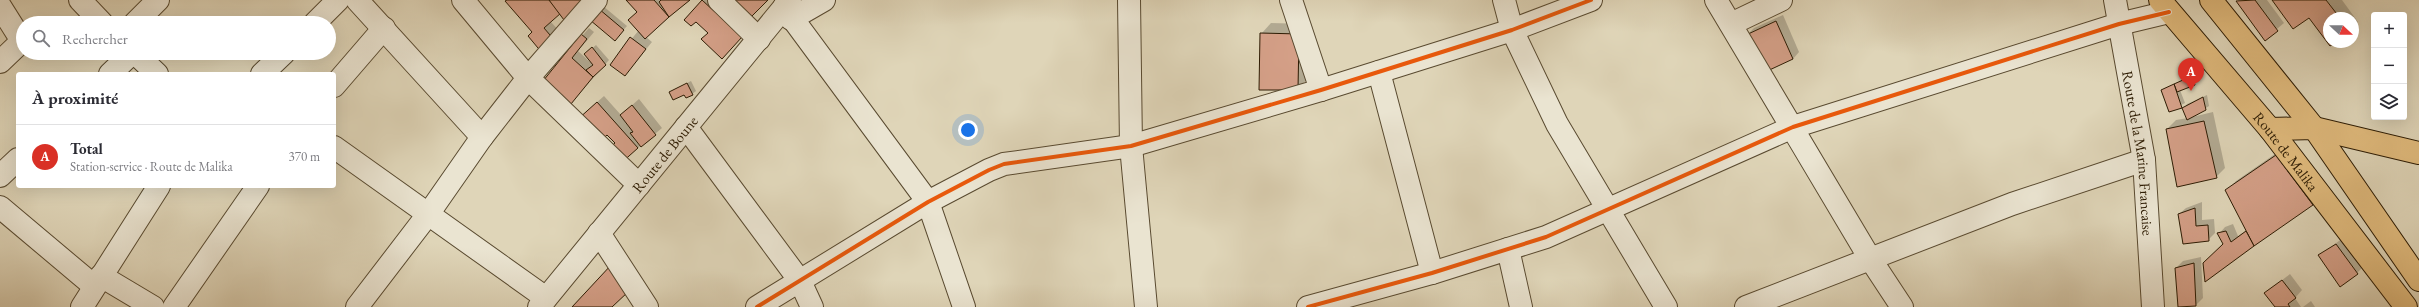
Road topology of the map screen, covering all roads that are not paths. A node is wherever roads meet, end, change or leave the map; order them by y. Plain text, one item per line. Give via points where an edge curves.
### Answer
1 (80, 0) edge
2 (158, 0) edge
3 (338, 0) edge
4 (463, 0) edge
5 (596, 0) edge
6 (719, 0) edge
7 (824, 0) edge
8 (1129, 0) edge
9 (1291, 0) edge
10 (1504, 0) edge
11 (1591, 0) edge
12 (1716, 0) edge
13 (1781, 0) edge
14 (2115, 0) edge
15 (2210, 0) edge
16 (367, 3) edge
17 (0, 6) edge
18 (2165, 6) edge
19 (789, 9) edge
20 (95, 16) edge
21 (142, 16) edge
22 (321, 16) edge
23 (1731, 24) junction
24 (2119, 24) junction
25 (384, 28) junction
26 (1512, 30) junction
27 (16, 31) edge
28 (759, 39) junction
29 (16, 47) edge
30 (125, 60) edge
31 (141, 60) edge
32 (277, 60) edge
33 (0, 62) edge
34 (112, 72) edge
35 (155, 72) edge
36 (264, 72) edge
37 (1379, 72) junction
38 (528, 78) junction
39 (336, 84) edge
40 (1321, 90) junction
41 (686, 127) junction
42 (1792, 127) junction
43 (2314, 128) junction
44 (2270, 129) junction
45 (482, 137) junction
46 (1131, 146) junction
47 (336, 148) edge
48 (2419, 153) edge
49 (2144, 160) junction
50 (16, 161) edge
51 (0, 176) edge
52 (639, 185) junction
53 (157, 188) edge
54 (257, 188) edge
55 (928, 202) junction
56 (0, 207) edge
57 (1610, 210) junction
58 (429, 213) junction
59 (599, 233) junction
60 (1508, 249) junction
61 (1869, 257) junction
62 (1432, 273) junction
63 (2419, 280) edge
64 (97, 281) junction
65 (800, 281) junction
66 (543, 302) edge
67 (82, 307) edge
68 (153, 307) edge
69 (174, 307) edge
70 (357, 307) edge
71 (647, 307) edge
72 (757, 307) edge
73 (812, 307) edge
74 (964, 307) edge
75 (1146, 307) edge
76 (1308, 307) edge
77 (1521, 307) edge
78 (1666, 307) edge
79 (1746, 307) edge
80 (1902, 307) edge
81 (2153, 307) edge
82 (2406, 307) edge

1 - 20 street
2 - 21 street
3 - 22 street
4 - 38 street
5 - 38 street
6 - 28 street
7 - 19 street
8 - 46 street
9 - 40 street
10 - 26 street
11 - 26 street
12 - 23 street
13 - 23 street
14 - 24 street, Route de la Marine Francaise
15 - 43 main road
16 - 25 street
17 - 27 street
18 - 24 street
18 - 44 main road, Route de Malika
19 - 28 street, Route de Boune
19 - 55 street
23 - 42 street
24 - 42 street
24 - 49 street, Route de la Marine Francaise
25 - 39 street
25 - 45 street
26 - 37 street
26 - 57 street via 1572,151
28 - 41 street, Route de Boune
29 - 33 street
30 - 34 street
31 - 35 street
32 - 36 street
37 - 40 street
37 - 62 street
38 - 45 street
38 - 52 street
40 - 46 street
41 - 52 street, Route de Boune
41 - 65 street
42 - 57 street
42 - 61 street
43 - 44 main road
43 - 48 main road
43 - 63 main road
44 - 82 main road, Route de Malika
45 - 58 street
46 - 55 street via 1004,164
46 - 75 street
47 - 58 street
49 - 61 street via 2012,204
49 - 81 street, Route de la Marine Francaise
50 - 51 street
52 - 59 street, Route de Boune
53 - 64 street
54 - 69 street
55 - 65 street
55 - 74 street
56 - 64 street
57 - 60 street via 1546,237
57 - 78 street
58 - 66 street
58 - 70 street
59 - 66 street, Route de Boune
59 - 71 street
60 - 62 street
60 - 77 street
61 - 79 street
61 - 80 street
62 - 76 street
64 - 67 street
64 - 68 street
65 - 72 street
65 - 73 street

